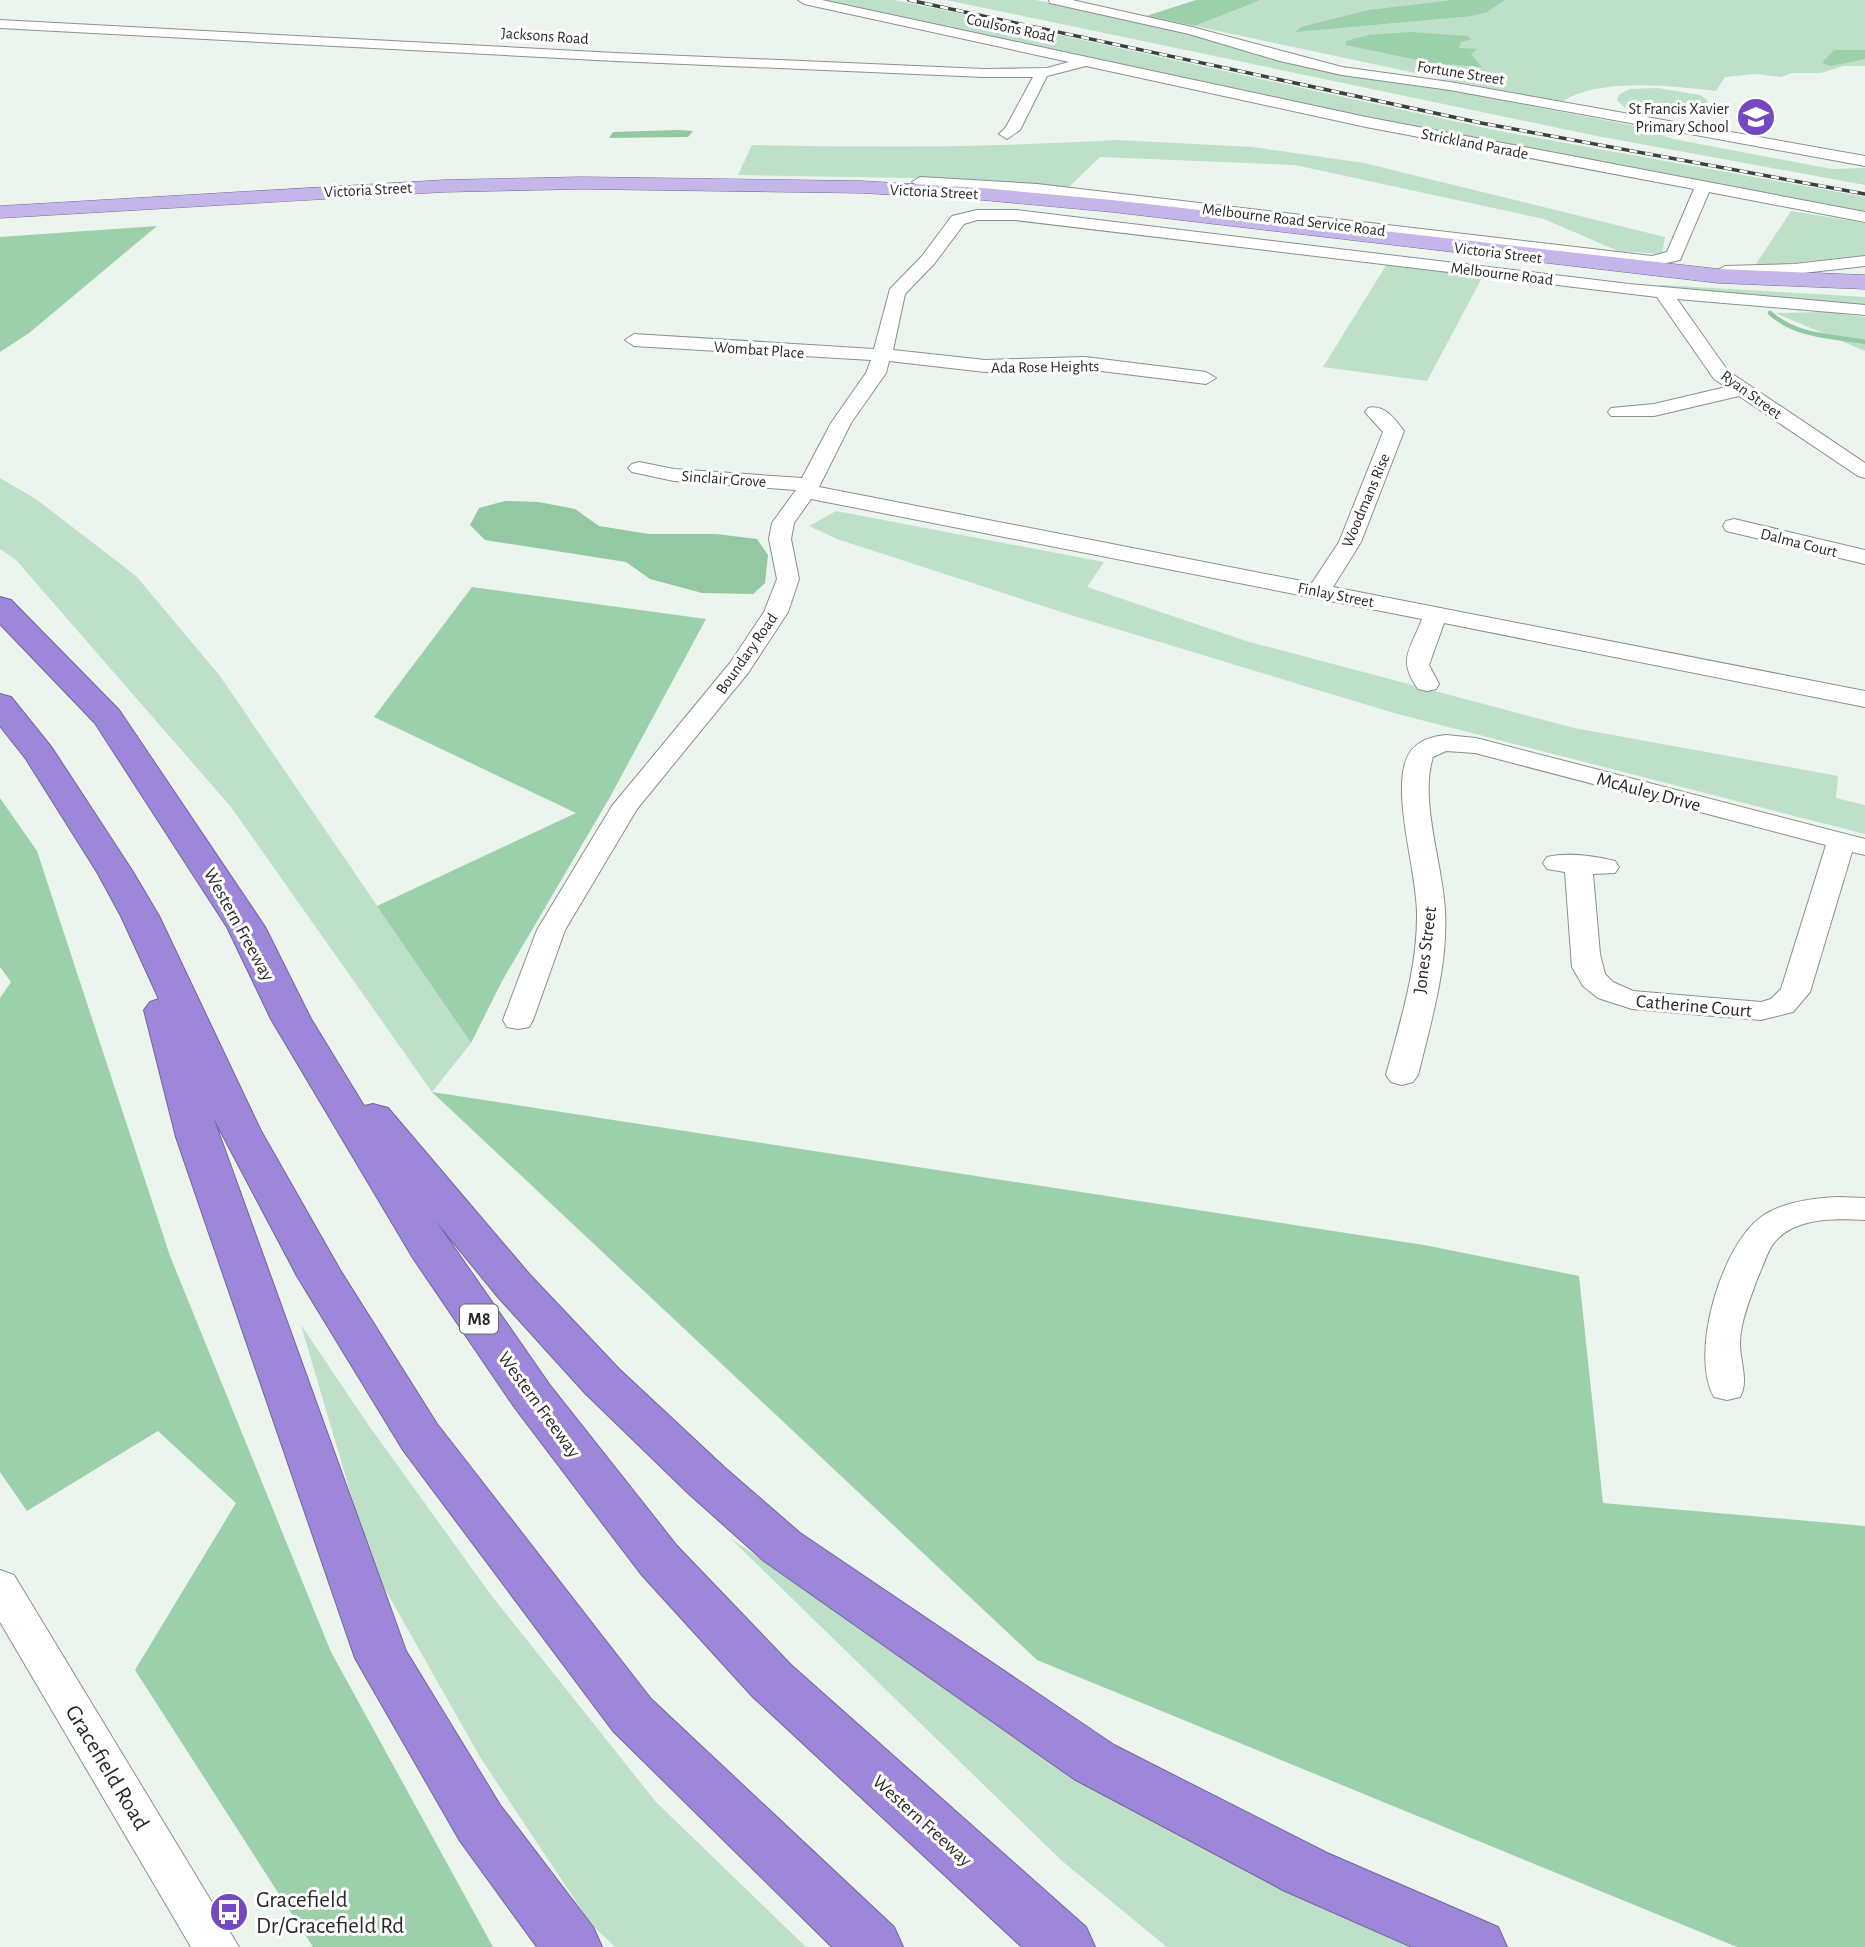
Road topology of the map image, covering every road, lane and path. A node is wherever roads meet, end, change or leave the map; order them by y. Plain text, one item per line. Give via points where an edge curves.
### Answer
1 (804, 0) edge
2 (1055, 0) edge
3 (0, 24) edge
4 (1087, 61) junction
5 (1042, 72) junction
6 (1007, 134) dead end
7 (1865, 161) edge
8 (927, 186) junction
9 (1703, 188) junction
10 (0, 212) edge
11 (977, 215) joint
12 (1865, 217) edge
13 (0, 224) edge
14 (1141, 225) junction
15 (1553, 259) junction
16 (1865, 261) edge
17 (1623, 266) junction
18 (1865, 282) edge
19 (1865, 291) edge
20 (1663, 292) junction
21 (1865, 310) edge
22 (634, 340) dead end
23 (883, 355) junction
24 (1206, 378) dead end
25 (1742, 389) junction
26 (1375, 412) dead end
27 (1618, 412) dead end
28 (639, 468) dead end
29 (1865, 472) edge
30 (808, 488) junction
31 (1734, 526) dead end
32 (1865, 557) edge
33 (1319, 591) junction
34 (0, 606) edge
35 (1436, 614) junction
36 (1427, 684) dead end
37 (1865, 699) edge
38 (0, 704) edge
39 (1433, 746) joint
40 (1853, 844) edge
41 (1580, 865) dead end
42 (140, 916) junction
43 (290, 1019) junction
44 (518, 1020) dead end
45 (1402, 1076) dead end
46 (1865, 1209) edge
47 (1727, 1387) dead end
48 (0, 1586) edge
49 (216, 1947) edge
50 (572, 1947) edge
51 (873, 1947) edge
52 (1065, 1947) edge
53 (1477, 1947) edge

1 - 4 street, Coulsons Road
2 - 7 street, Fortune Street via 1342,71 1450,86
3 - 5 street, Jacksons Road via 615,57
4 - 5 street, Jacksons Road
4 - 9 street, Strickland Parade
5 - 6 street
8 - 9 street, Melbourne Road Service Road via 1037,189 1639,260 1667,260 1676,253
8 - 10 main road, Victoria Street via 500,184
8 - 14 main road via 1129,214 1140,217
8 - 15 main road, Victoria Street
9 - 12 street, Strickland Parade
11 - 14 street, Melbourne Road
11 - 23 street, Boundary Road via 955,222 928,260 896,293
13 - 14 main road, Victoria Street via 371,200 582,194 871,199 1015,208
14 - 15 main road via 1157,218 1178,219
14 - 19 main road, Victoria Street via 1646,278
14 - 20 street, Melbourne Road
15 - 17 main road, Victoria Street
16 - 17 street via 1760,271
17 - 18 main road, Victoria Street via 1749,278
20 - 21 street, Melbourne Road
20 - 25 street, Ryan Street via 1721,375
22 - 23 street, Wombat Place
23 - 24 street, Ada Rose Heights via 985,366 1085,363
23 - 30 street, Boundary Road
25 - 27 street via 1654,410
25 - 29 street, Ryan Street
26 - 33 street, Woodmans Rise via 1394,431 1350,542
28 - 30 street, Sinclair Grove
30 - 33 street, Finlay Street
30 - 44 street, Boundary Road via 782,527 787,584 771,620 739,668 625,807 551,930
31 - 32 street, Dalma Court
33 - 35 street, Finlay Street
34 - 43 highway, Western Freeway / M8 via 107,717 246,927
35 - 36 street via 1417,665
35 - 37 street, Finlay Street
38 - 42 highway via 40,755
39 - 40 street, McAuley Drive via 1455,743 1483,748
39 - 45 street, Jones Street via 1419,763 1418,820 1431,898 1429,943
40 - 41 street, Catherine Court via 1795,992 1782,1006 1761,1012 1632,1000 1597,984 1586,965
42 - 50 highway via 197,1138 382,1658 480,1823
42 - 51 highway via 240,1131 320,1276 420,1437 632,1715
43 - 52 highway, Western Freeway / M8 via 429,1247 532,1396 659,1560 772,1681
43 - 53 highway via 514,1286 602,1381 782,1547 1094,1762 1306,1872
46 - 47 street via 1803,1213 1782,1220 1762,1235 1722,1330
48 - 49 street, Gracefield Road

